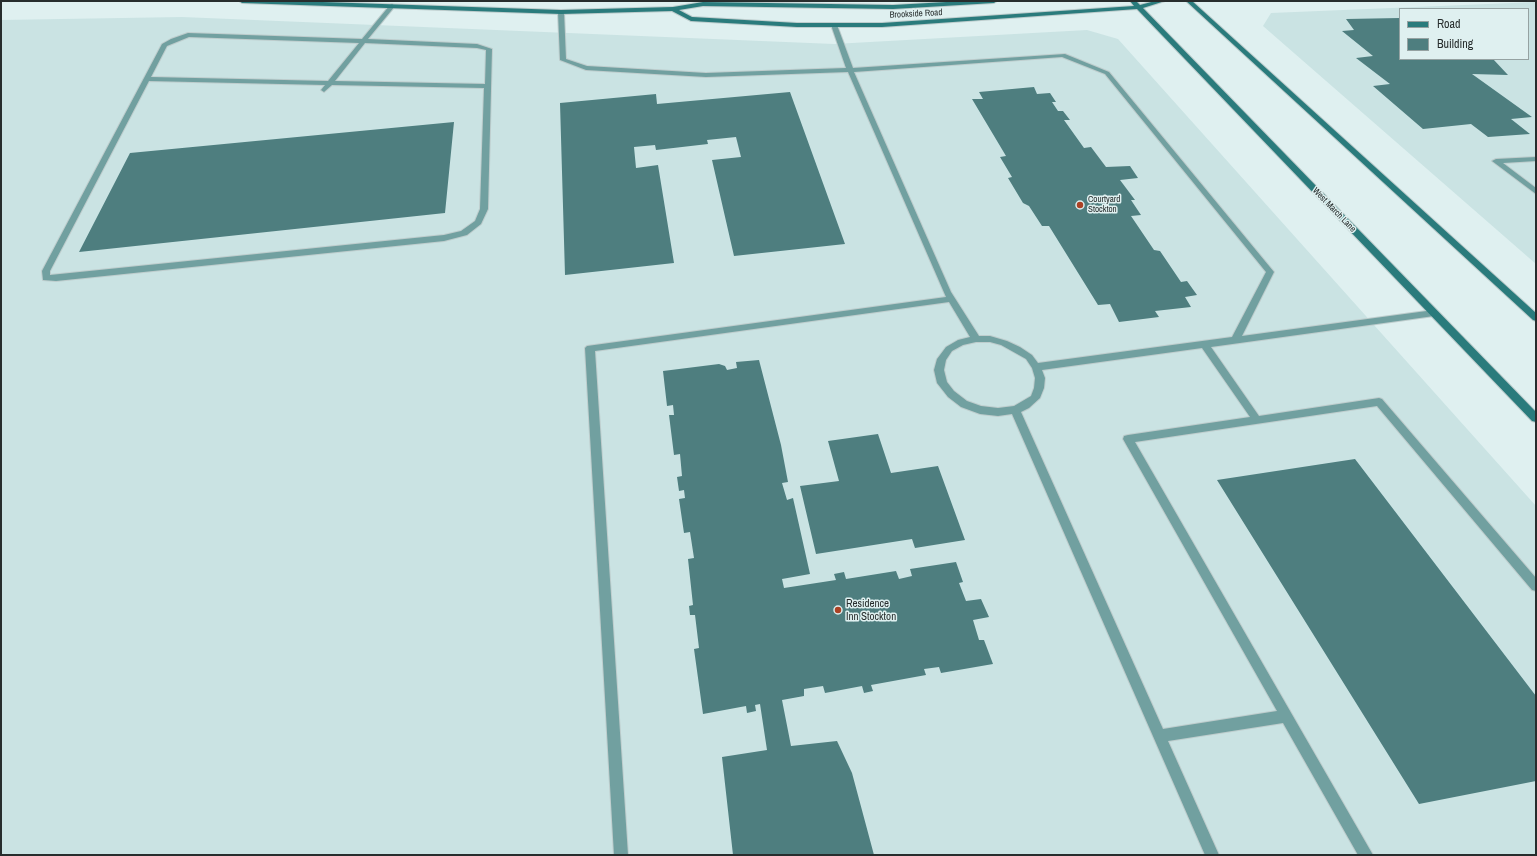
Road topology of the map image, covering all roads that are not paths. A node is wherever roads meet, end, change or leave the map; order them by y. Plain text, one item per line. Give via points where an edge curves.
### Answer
1 (242, 1) edge
2 (994, 1) edge
3 (1162, 1) edge
4 (1189, 1) edge
5 (1136, 4) edge
6 (392, 6) junction
7 (673, 9) junction
8 (561, 12) junction
9 (834, 25) junction
10 (364, 41) junction
11 (850, 70) junction
12 (147, 78) junction
13 (330, 83) junction
14 (488, 86) junction
15 (324, 90) dead end
16 (1536, 159) edge
17 (1536, 192) edge
18 (951, 298) junction
19 (1434, 313) junction
20 (1536, 318) edge
21 (976, 339) junction
22 (1236, 340) junction
23 (1204, 344) junction
24 (1036, 367) junction
25 (1015, 410) junction
26 (1536, 418) edge
27 (1258, 420) junction
28 (1536, 586) edge
29 (1286, 716) junction
30 (1159, 736) junction
31 (621, 855) edge
32 (1212, 855) edge
33 (1366, 855) edge

1 - 6 street, Brookside Road
2 - 7 street, Brookside Road via 893,7 703,4
3 - 5 street, Brookside Road
4 - 20 street
5 - 9 street, Brookside Road via 882,25
5 - 19 street, West March Lane
6 - 8 street, Brookside Road
6 - 10 lane
7 - 8 street, Brookside Road
7 - 9 street, Brookside Road via 691,19
8 - 11 lane via 563,60 586,68 706,75
9 - 11 lane
10 - 12 lane via 188,35 164,45
10 - 13 lane
10 - 14 lane via 477,46 489,49
11 - 18 lane
11 - 22 lane via 1063,55 1107,73 1270,272
12 - 13 lane
12 - 14 lane via 46,271 46,278 444,238 464,233 478,222 484,209
13 - 14 lane
13 - 15 lane
16 - 17 lane via 1496,161
18 - 21 lane
18 - 31 lane via 590,348
19 - 22 lane
19 - 26 street, West March Lane
21 - 24 lane via 997,341 1017,349
21 - 25 lane via 961,342 949,349 942,359 939,370 942,383 964,404 980,410
22 - 23 lane
23 - 24 lane
23 - 27 lane
24 - 25 lane via 1040,378 1035,398
25 - 30 lane
27 - 28 lane via 1379,402
27 - 29 lane via 1128,439
29 - 30 lane
29 - 33 lane
30 - 32 lane

